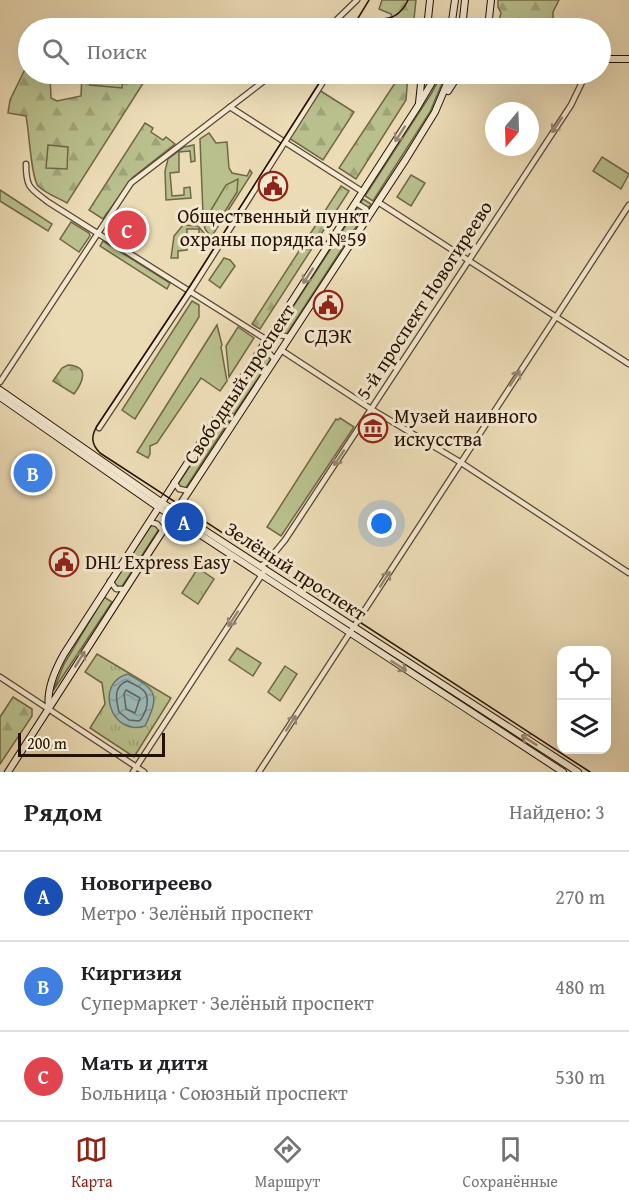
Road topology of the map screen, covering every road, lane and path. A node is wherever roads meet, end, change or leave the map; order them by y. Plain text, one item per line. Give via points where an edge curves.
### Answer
1 (357, 0) edge
2 (430, 0) edge
3 (455, 0) edge
4 (465, 0) edge
5 (491, 0) edge
6 (338, 18) edge
7 (428, 18) edge
8 (452, 18) edge
9 (463, 18) edge
10 (489, 18) edge
11 (611, 59) edge
12 (629, 59) edge
13 (260, 84) edge
14 (322, 84) edge
15 (421, 84) edge
16 (431, 84) edge
17 (447, 84) edge
18 (453, 84) edge
19 (581, 84) edge
20 (418, 106) junction
21 (230, 107) junction
22 (435, 112) junction
23 (284, 142) junction
24 (26, 164) dead end
25 (363, 192) junction
26 (378, 202) junction
27 (356, 203) junction
28 (629, 205) edge
29 (369, 215) junction
30 (98, 233) junction
31 (468, 258) junction
32 (191, 291) junction
33 (556, 316) junction
34 (275, 328) junction
35 (289, 337) junction
36 (267, 340) junction
37 (281, 350) junction
38 (260, 351) junction
39 (274, 360) junction
40 (629, 364) edge
41 (0, 382) edge
42 (0, 390) edge
43 (0, 397) edge
44 (371, 410) junction
45 (99, 428) dead end
46 (460, 462) junction
47 (174, 482) junction
48 (189, 491) junction
49 (159, 505) junction
50 (174, 514) junction
51 (149, 522) junction
52 (163, 531) junction
53 (262, 571) junction
54 (629, 573) edge
55 (110, 581) junction
56 (125, 589) junction
57 (351, 631) junction
58 (0, 677) edge
59 (49, 708) junction
60 (135, 770) edge
61 (8, 772) edge
62 (144, 772) edge
63 (259, 772) edge
64 (562, 772) edge
65 (578, 772) edge

1 - 6 street
2 - 7 main road
3 - 8 main road
4 - 9 main road
5 - 10 main road
11 - 12 main road
13 - 21 street
14 - 23 street
15 - 20 main road
16 - 20 main road, Свободный проспект
17 - 22 main road, Свободный проспект
18 - 22 main road
19 -> 31 street, 5-й проспект Новогиреево
20 -> 25 main road, Свободный проспект
21 - 23 street
21 - 30 street via 134,180
22 - 26 main road, Свободный проспект
23 - 25 street
23 - 32 street
24 - 30 street via 26,181 32,190
25 - 27 main road, Свободный проспект
26 - 29 main road, Свободный проспект
26 - 31 street
27 - 29 street
27 -> 34 main road, Свободный проспект
28 - 33 street
29 - 35 main road, Свободный проспект
30 - 32 street
30 - 41 street
31 - 33 street
31 - 44 street, 5-й проспект Новогиреево
32 - 36 street
32 - 45 street
33 - 40 street
46 -> 33 street
34 - 35 street via 280,335
34 - 36 main road, Свободный проспект
35 - 37 main road, Свободный проспект
36 - 38 main road, Свободный проспект
37 - 39 main road, Свободный проспект
37 - 44 street
38 - 39 street via 269,353
38 - 47 main road, Свободный проспект
39 - 48 main road, Свободный проспект
42 - 49 main road, Зелёный проспект
43 - 49 main road, Зелёный проспект
44 - 46 street
44 -> 53 street, 5-й проспект Новогиреево
46 - 54 street
57 -> 46 street
47 - 48 street via 179,489
47 - 49 main road, Свободный проспект
48 - 50 main road, Свободный проспект
49 - 50 main road, Зелёный проспект
49 - 51 main road, Свободный проспект
50 - 52 main road, Свободный проспект
50 - 53 main road, Зелёный проспект
51 - 52 street
51 - 55 main road, Свободный проспект
52 - 56 main road, Свободный проспект
53 - 57 main road, Зелёный проспект
53 -> 60 street, 5-й проспект Новогиреево
55 - 56 street via 116,589
55 - 59 main road, Свободный проспект via 57,668
59 -> 56 main road, Свободный проспект
63 -> 57 street
57 -> 64 main road, Зелёный проспект
65 -> 57 main road, Зелёный проспект
58 - 59 street
59 - 60 street
59 - 61 main road, Свободный проспект
60 - 62 street

